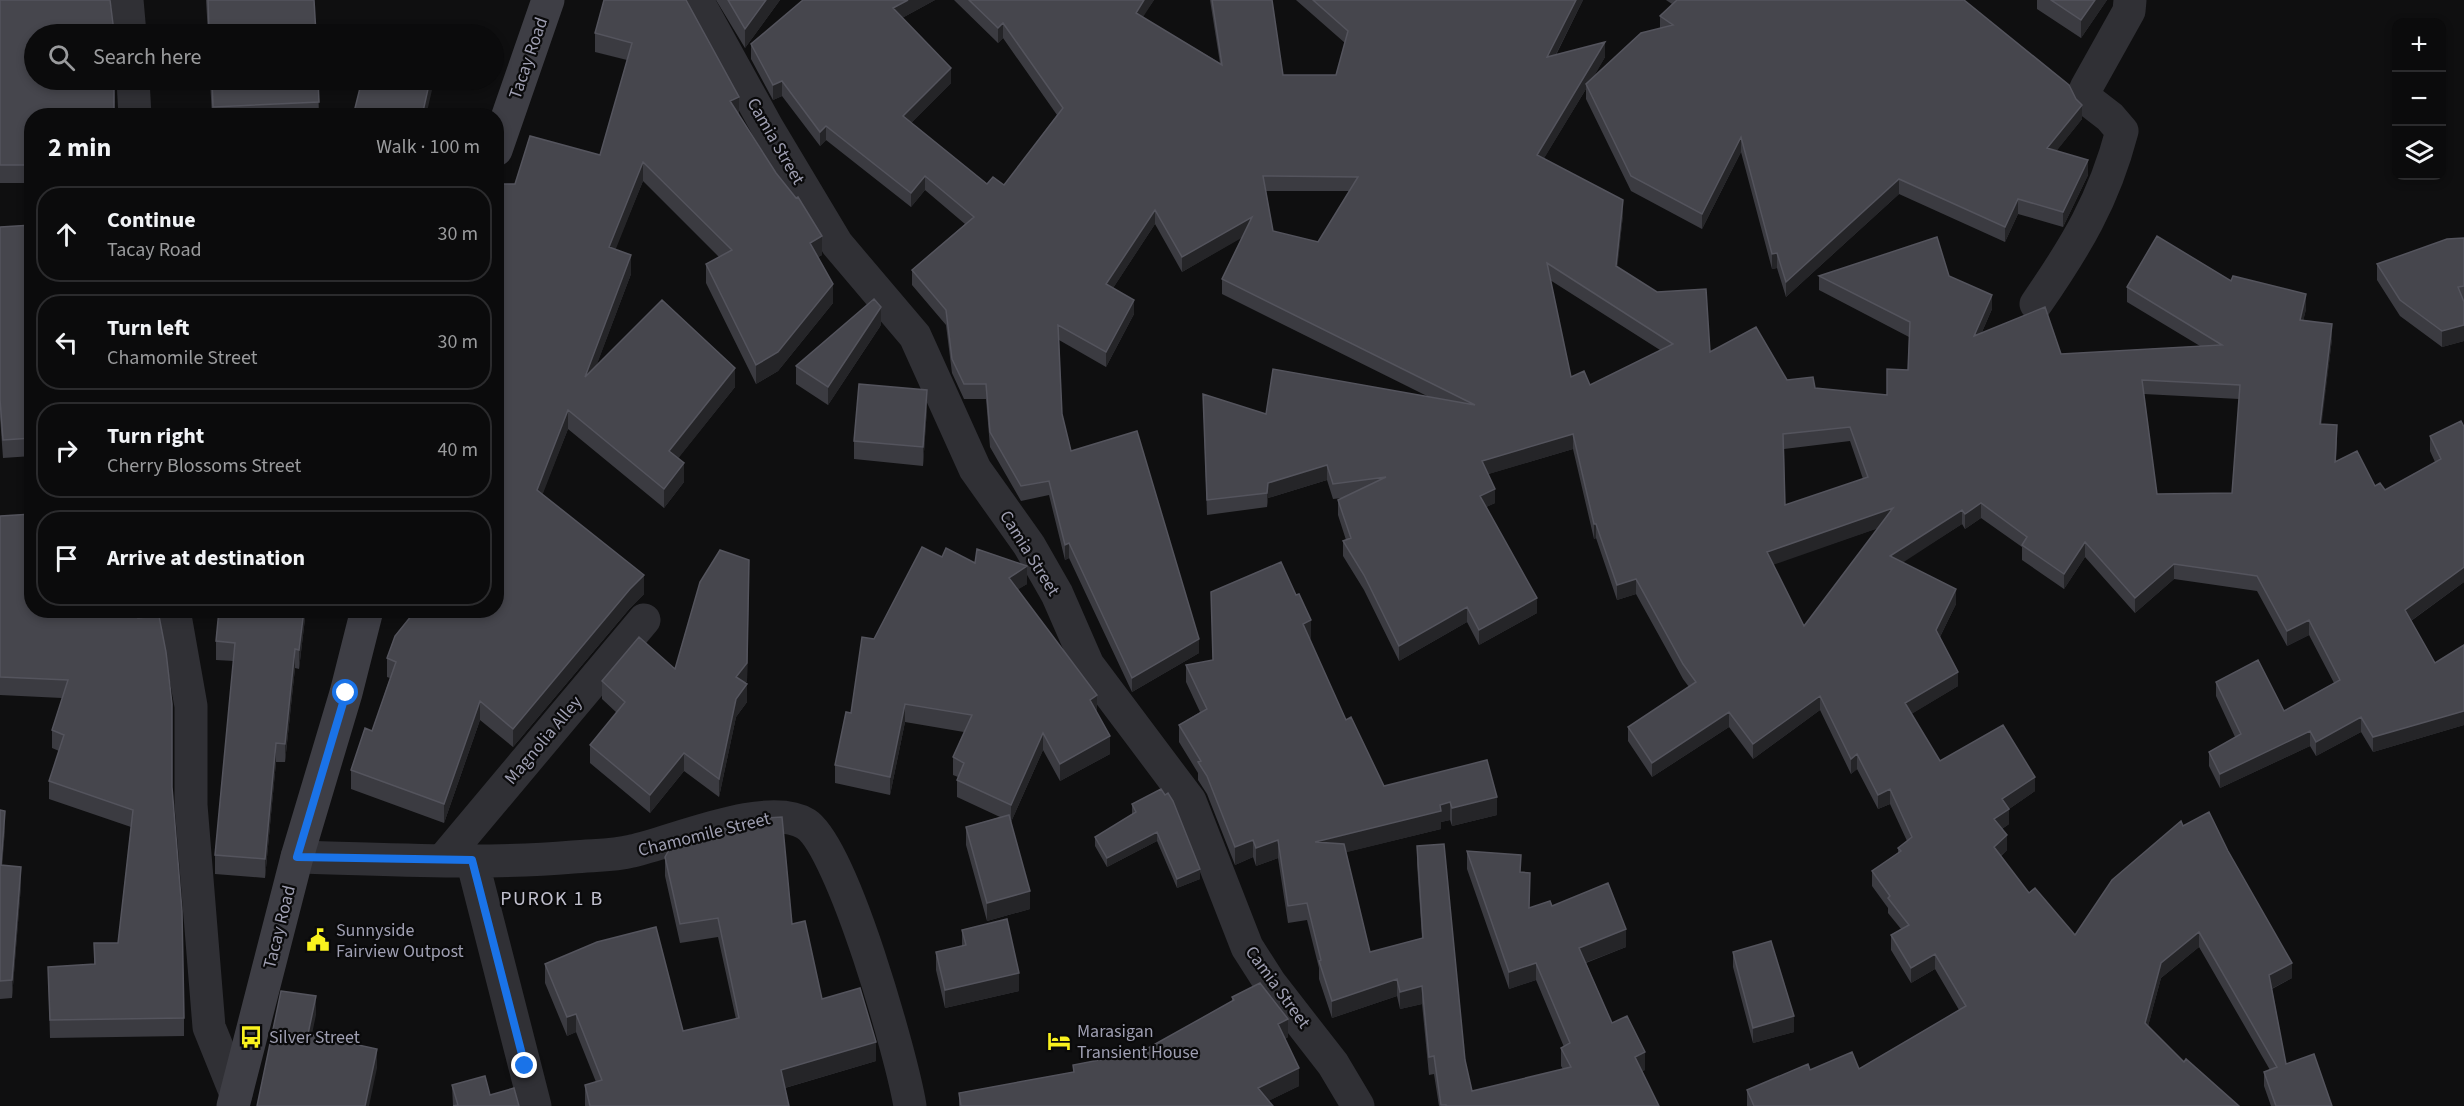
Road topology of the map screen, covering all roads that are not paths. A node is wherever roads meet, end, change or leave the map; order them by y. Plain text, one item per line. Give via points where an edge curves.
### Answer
1 (127, 0) edge
2 (548, 0) edge
3 (697, 0) edge
4 (2130, 0) edge
5 (129, 24) edge
6 (134, 90) edge
7 (135, 108) edge
8 (504, 127) edge
9 (2036, 304) dead end
10 (175, 618) edge
11 (365, 618) edge
12 (644, 620) dead end
13 (297, 857) junction
14 (457, 860) junction
15 (234, 1100) edge
16 (535, 1106) edge
17 (910, 1106) edge
18 (1358, 1106) edge

1 - 5 street
2 - 8 main road, Tacay Road
3 - 18 street, Camia Street via 837,244 915,336 975,469 1029,544 1057,594 1088,665 1190,801 1247,947 1270,983 1334,1064
4 - 9 street via 2129,11 2086,88 2088,100 2122,131 2118,147 2082,234
6 - 7 street
10 - 15 street via 191,706 191,805 209,1028
11 - 13 main road, Tacay Road
12 - 14 street, Magnolia Alley
13 - 14 street, Chamomile Street
13 - 15 main road, Tacay Road
14 - 16 street
14 - 17 street, Chamomile Street via 524,861 631,852 731,823 775,815 808,825 820,837 851,908 884,1001

